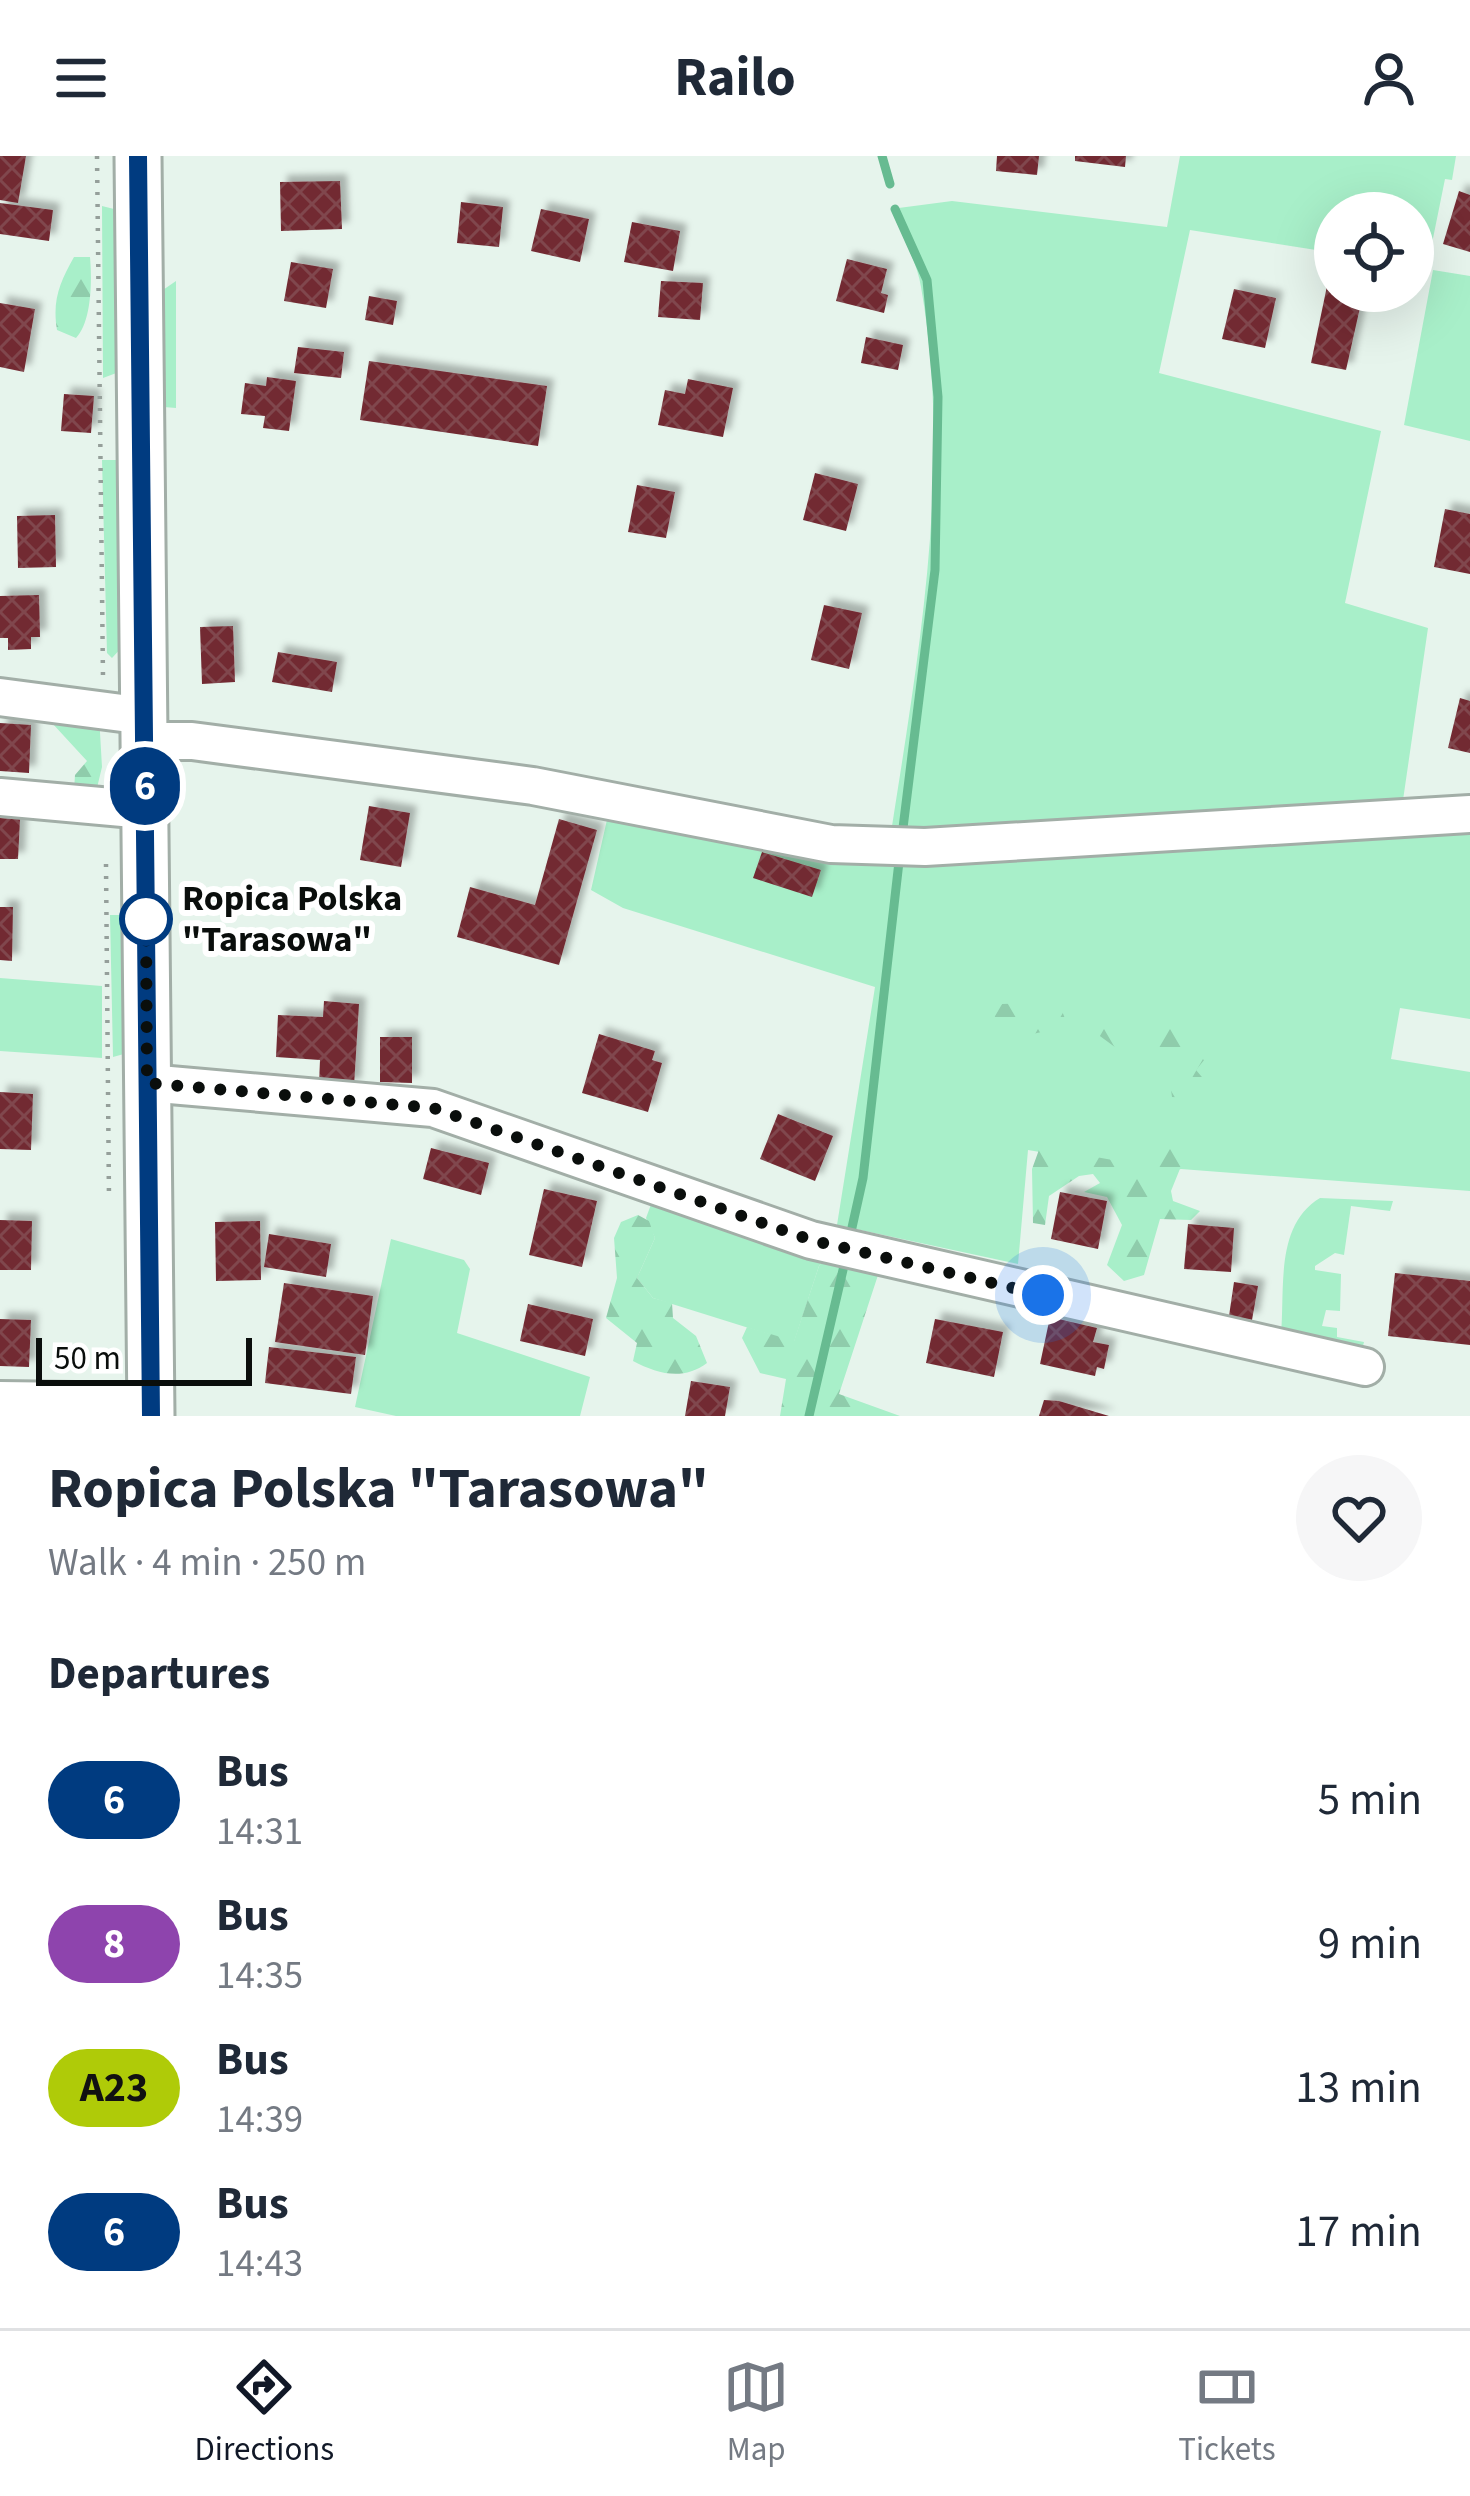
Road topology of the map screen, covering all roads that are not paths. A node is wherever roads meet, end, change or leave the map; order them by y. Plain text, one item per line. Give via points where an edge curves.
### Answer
1 (138, 156) edge
2 (0, 697) edge
3 (145, 728) junction
4 (0, 797) edge
5 (146, 810) junction
6 (1470, 814) edge
7 (147, 1083) junction
8 (1365, 1367) dead end
9 (0, 1400) edge
10 (151, 1409) edge

1 - 3 main road
2 - 3 street
3 - 5 main road
3 - 6 street via 879,848
4 - 5 street
5 - 7 main road
7 - 8 street via 433,1108 811,1240
7 - 10 main road
9 - 10 street

